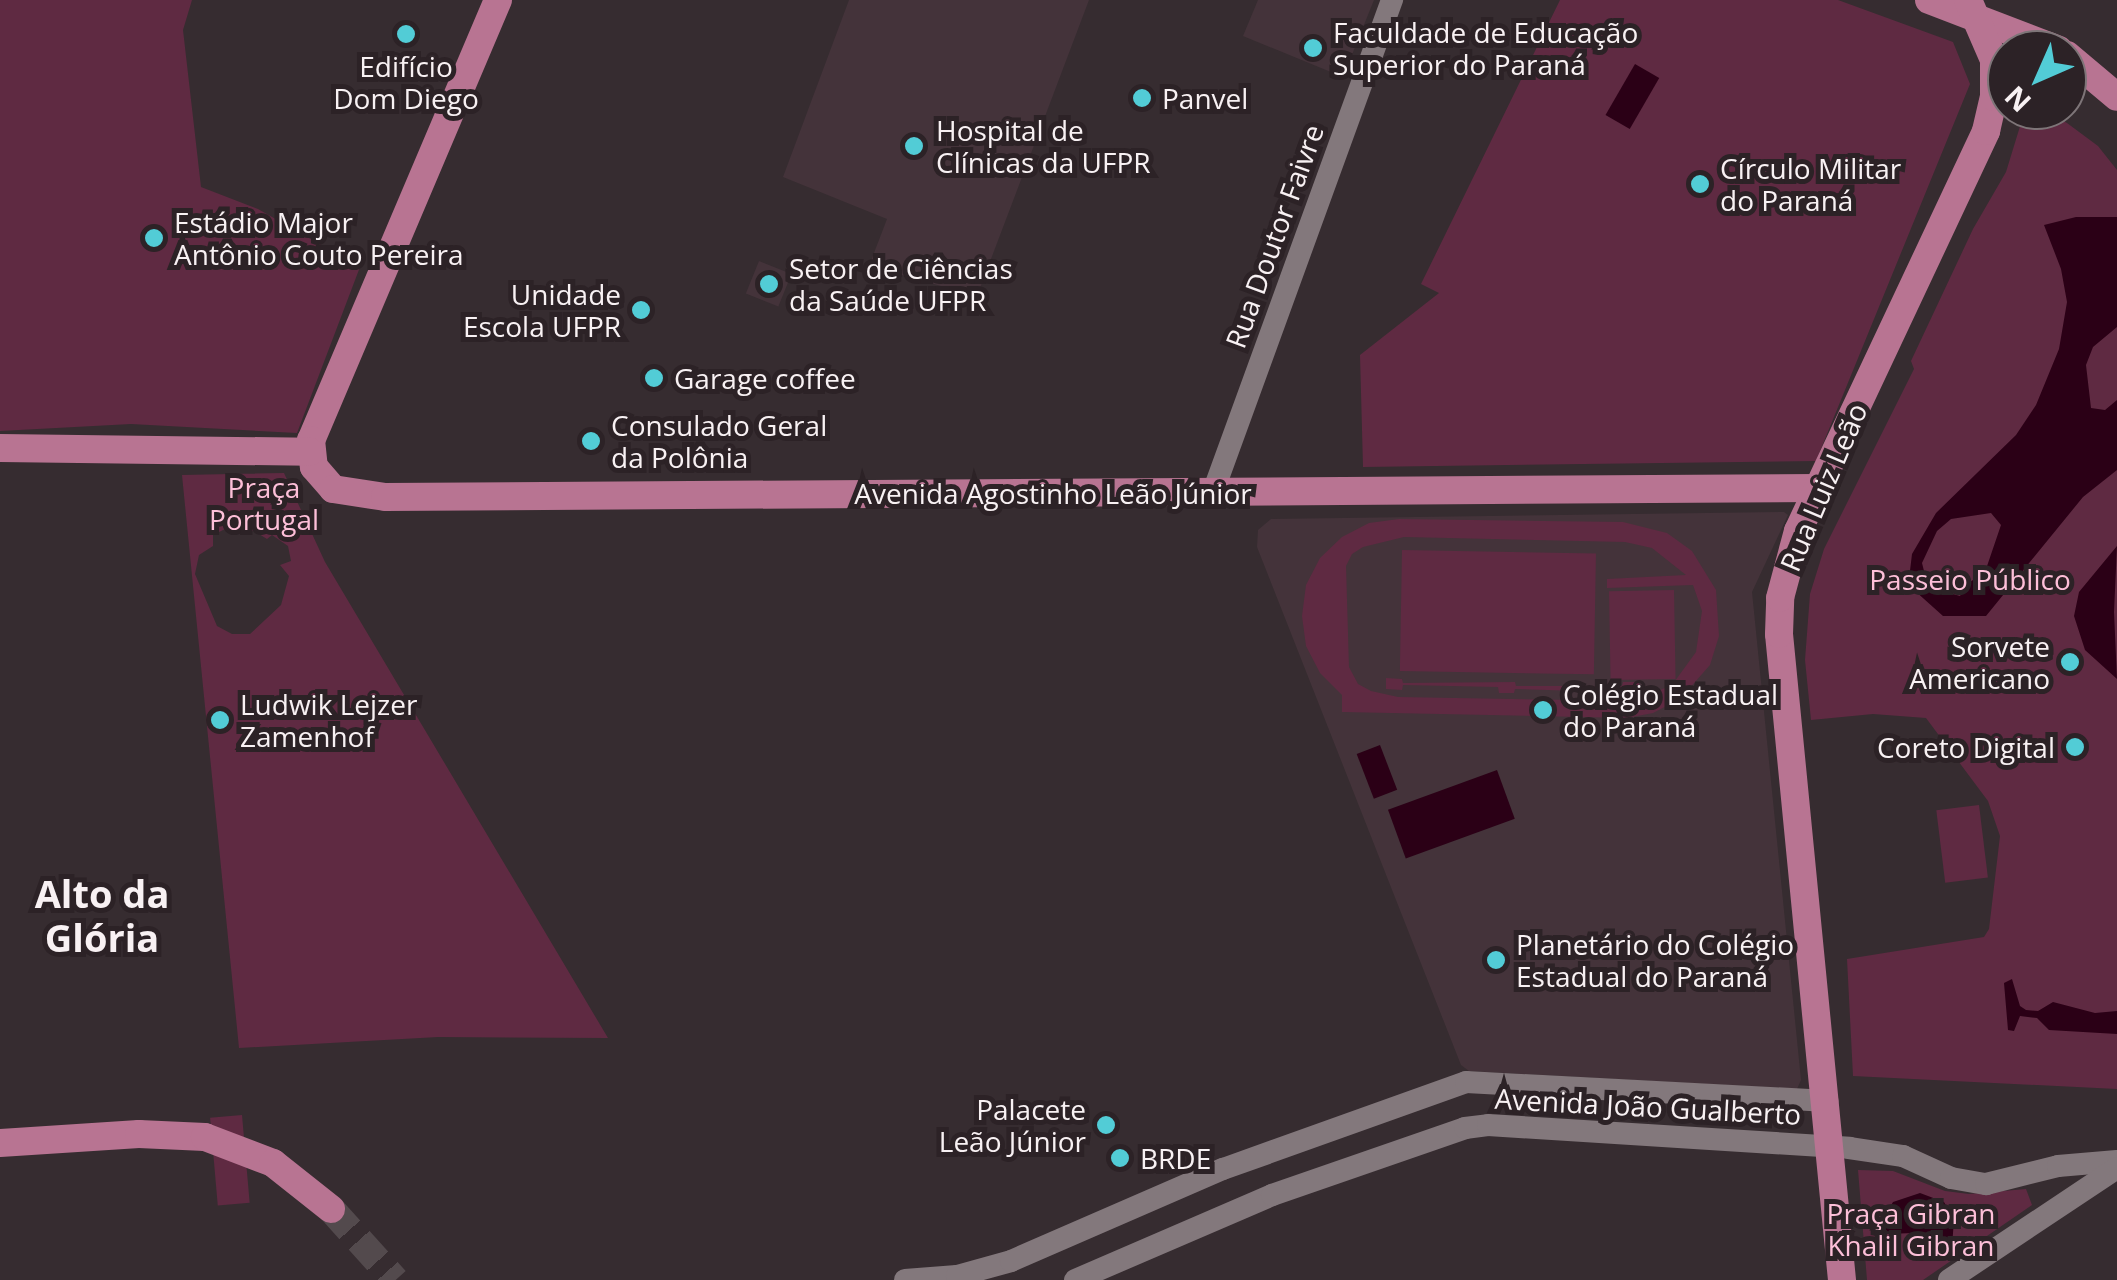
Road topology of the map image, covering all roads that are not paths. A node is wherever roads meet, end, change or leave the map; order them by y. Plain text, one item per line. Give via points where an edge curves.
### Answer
1 (498, 0) edge
2 (1392, 0) edge
3 (2008, 0) edge
4 (1956, 5) edge
5 (1995, 30) edge
6 (2012, 30) edge
7 (2087, 72) edge
8 (2117, 97) edge
9 (2005, 130) edge
10 (0, 448) edge
11 (310, 452) junction
12 (1818, 488) junction
13 (1213, 492) junction
14 (1450, 1086) junction
15 (1466, 1128) junction
16 (1837, 1129) junction
17 (0, 1144) edge
18 (2117, 1164) edge
19 (2022, 1178) junction
20 (331, 1208) tunnel mouth
21 (2038, 1220) junction
22 (905, 1280) edge
23 (1074, 1280) edge
24 (1842, 1280) edge
25 (1862, 1280) edge
26 (1948, 1280) edge

1 - 11 main road
2 - 13 street, Rua Doutor Faivre
3 - 6 main road
4 - 5 main road
4 - 12 main road, Rua Luiz Leão via 1994,60 1986,132
7 - 8 main road
9 - 16 main road, Rua Luiz Leão via 1825,516 1798,596
10 - 11 main road
11 - 13 main road, Avenida Agostinho Leão Júnior via 333,489 384,497
12 - 13 main road, Avenida Agostinho Leão Júnior
12 - 16 main road, Rua Luiz Leão via 1783,576 1778,634
14 - 15 street
14 - 16 street, Avenida João Gualberto via 1488,1080
14 - 22 street, Avenida João Gualberto via 1224,1169 1011,1261 957,1276
15 - 16 street, Avenida João Gualberto
15 - 23 street, Avenida João Gualberto via 1272,1195
16 - 19 street, Avenida João Gualberto via 1967,1182
16 - 24 main road
16 - 25 main road
17 - 20 main road via 165,1134 226,1142 273,1163
18 - 19 street, Avenida João Gualberto via 2058,1166
18 - 21 street
19 - 21 street via 2040,1197
21 - 26 street

